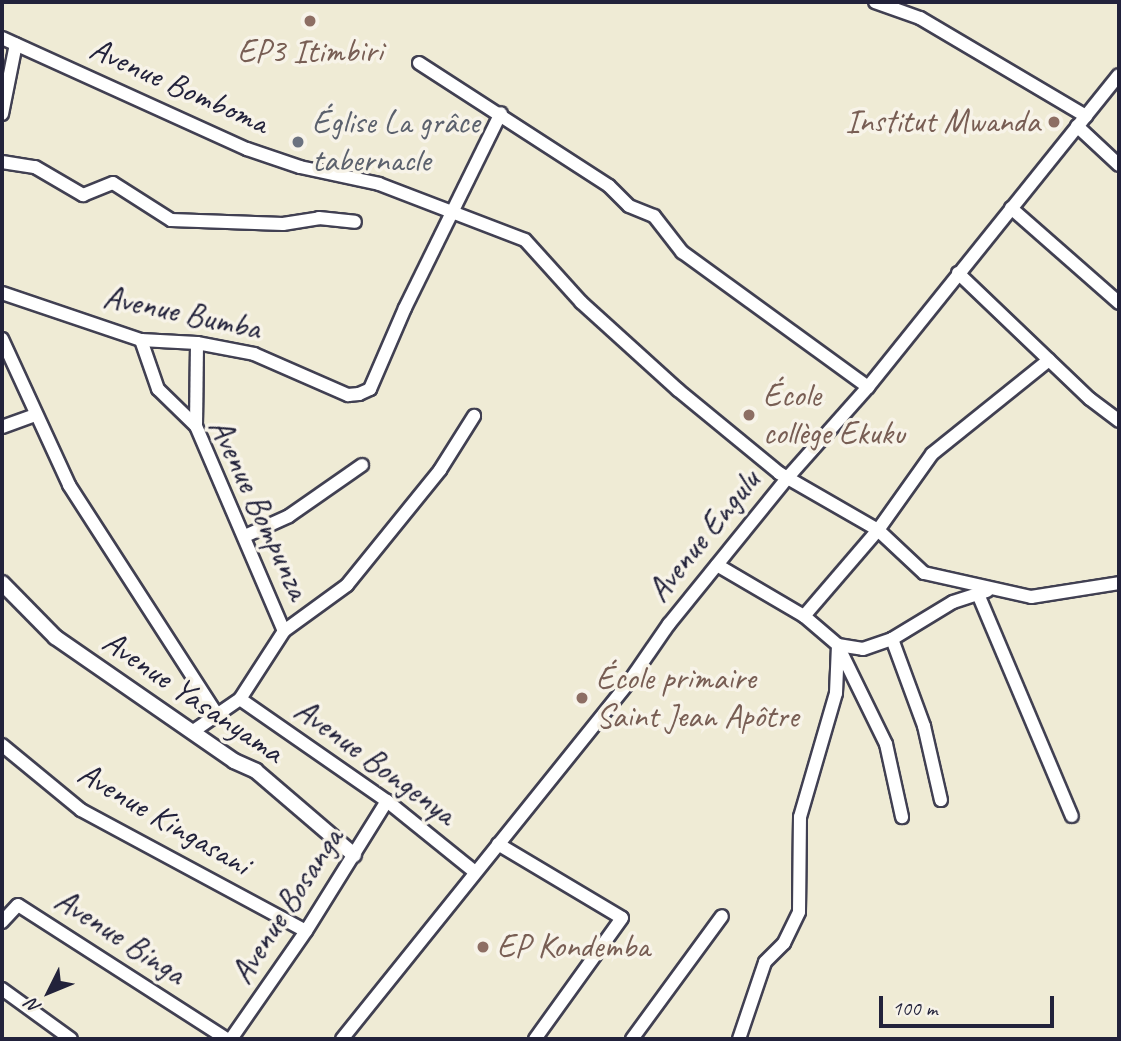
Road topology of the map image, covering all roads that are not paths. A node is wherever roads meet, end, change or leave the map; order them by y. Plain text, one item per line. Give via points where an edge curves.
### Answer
1 (875, 2) edge
2 (2, 38) edge
3 (16, 44) junction
4 (419, 63) dead end
5 (1119, 75) edge
6 (501, 113) junction
7 (2, 114) edge
8 (1082, 121) junction
9 (2, 162) edge
10 (1119, 165) edge
11 (1011, 208) junction
12 (454, 212) junction
13 (355, 222) dead end
14 (958, 273) junction
15 (2, 293) edge
16 (1119, 303) edge
17 (2, 339) edge
18 (141, 340) junction
19 (197, 343) junction
20 (1049, 360) junction
21 (868, 387) junction
22 (35, 415) junction
23 (474, 416) dead end
24 (1119, 421) edge
25 (196, 426) junction
26 (2, 428) edge
27 (362, 465) dead end
28 (789, 476) junction
29 (878, 530) junction
30 (245, 536) junction
31 (717, 565) junction
32 (2, 583) edge
33 (1119, 583) edge
34 (985, 592) junction
35 (804, 616) junction
36 (284, 631) junction
37 (892, 639) junction
38 (838, 645) junction
39 (240, 699) junction
40 (217, 715) junction
41 (192, 732) junction
42 (2, 745) edge
43 (941, 800) dead end
44 (387, 801) junction
45 (1072, 816) dead end
46 (902, 817) dead end
47 (498, 844) junction
48 (354, 855) junction
49 (475, 872) junction
50 (722, 916) dead end
51 (2, 922) edge
52 (306, 931) junction
53 (2, 989) edge
54 (71, 1039) edge
55 (229, 1039) edge
56 (342, 1039) edge
57 (535, 1039) edge
58 (632, 1039) edge
59 (739, 1039) edge

1 - 8 street via 920,18
2 - 3 street, Avenue Bomboma
3 - 7 street
3 - 12 street, Avenue Bomboma via 247,149 300,167 379,184
4 - 6 street
5 - 8 street, Avenue Engulu
6 - 12 street
6 - 21 street via 608,186 629,206 654,216 682,252
8 - 10 street
8 - 11 street, Avenue Engulu
9 - 13 street via 35,167 83,195 113,183 172,220 283,224 318,218
11 - 14 street, Avenue Engulu
11 - 16 street
12 - 19 street, Avenue Bumba via 370,389 348,394 254,354
12 - 28 street, Avenue Bomboma via 525,240 581,302 678,390 779,473
14 - 20 street
14 - 21 street, Avenue Engulu
15 - 18 street, Avenue Bumba
17 - 22 street
18 - 19 street, Avenue Bumba
18 - 25 street, Avenue Bompunza via 158,389
19 - 25 street
20 - 24 street
20 - 29 street via 932,454
21 - 28 street, Avenue Engulu
22 - 26 street
22 - 40 street via 69,485
23 - 36 street via 440,470 347,585
25 - 30 street, Avenue Bompunza
27 - 30 street via 289,516
28 - 29 street, Avenue Bomboma
28 - 31 street, Avenue Engulu
29 - 34 street, Avenue Bomboma via 924,573
29 - 35 street
30 - 36 street, Avenue Bompunza
31 - 35 street
31 - 47 street, Avenue Engulu
32 - 41 street, Avenue Yasanyama via 55,636
33 - 34 street, Avenue Bomboma via 1031,597
34 - 37 street via 953,602
34 - 45 street
35 - 38 street
36 - 39 street
37 - 38 street via 863,649
37 - 43 street via 924,726
38 - 46 street via 886,744
38 - 59 street via 836,693 800,817 799,912 784,943 765,962
39 - 40 street
39 - 44 street, Avenue Bongenya
40 - 41 street
41 - 48 street, Avenue Yasanyama via 256,771
42 - 52 street, Avenue Kingasani via 81,810
44 - 48 street, Avenue Bosanga
44 - 49 street, Avenue Bongenya
47 - 49 street, Avenue Engulu
47 - 57 street via 622,918
48 - 52 street, Avenue Bosanga
49 - 56 street, Avenue Engulu
50 - 58 street
51 - 55 street, Avenue Binga via 18,905
52 - 55 street, Avenue Bosanga
53 - 54 street

